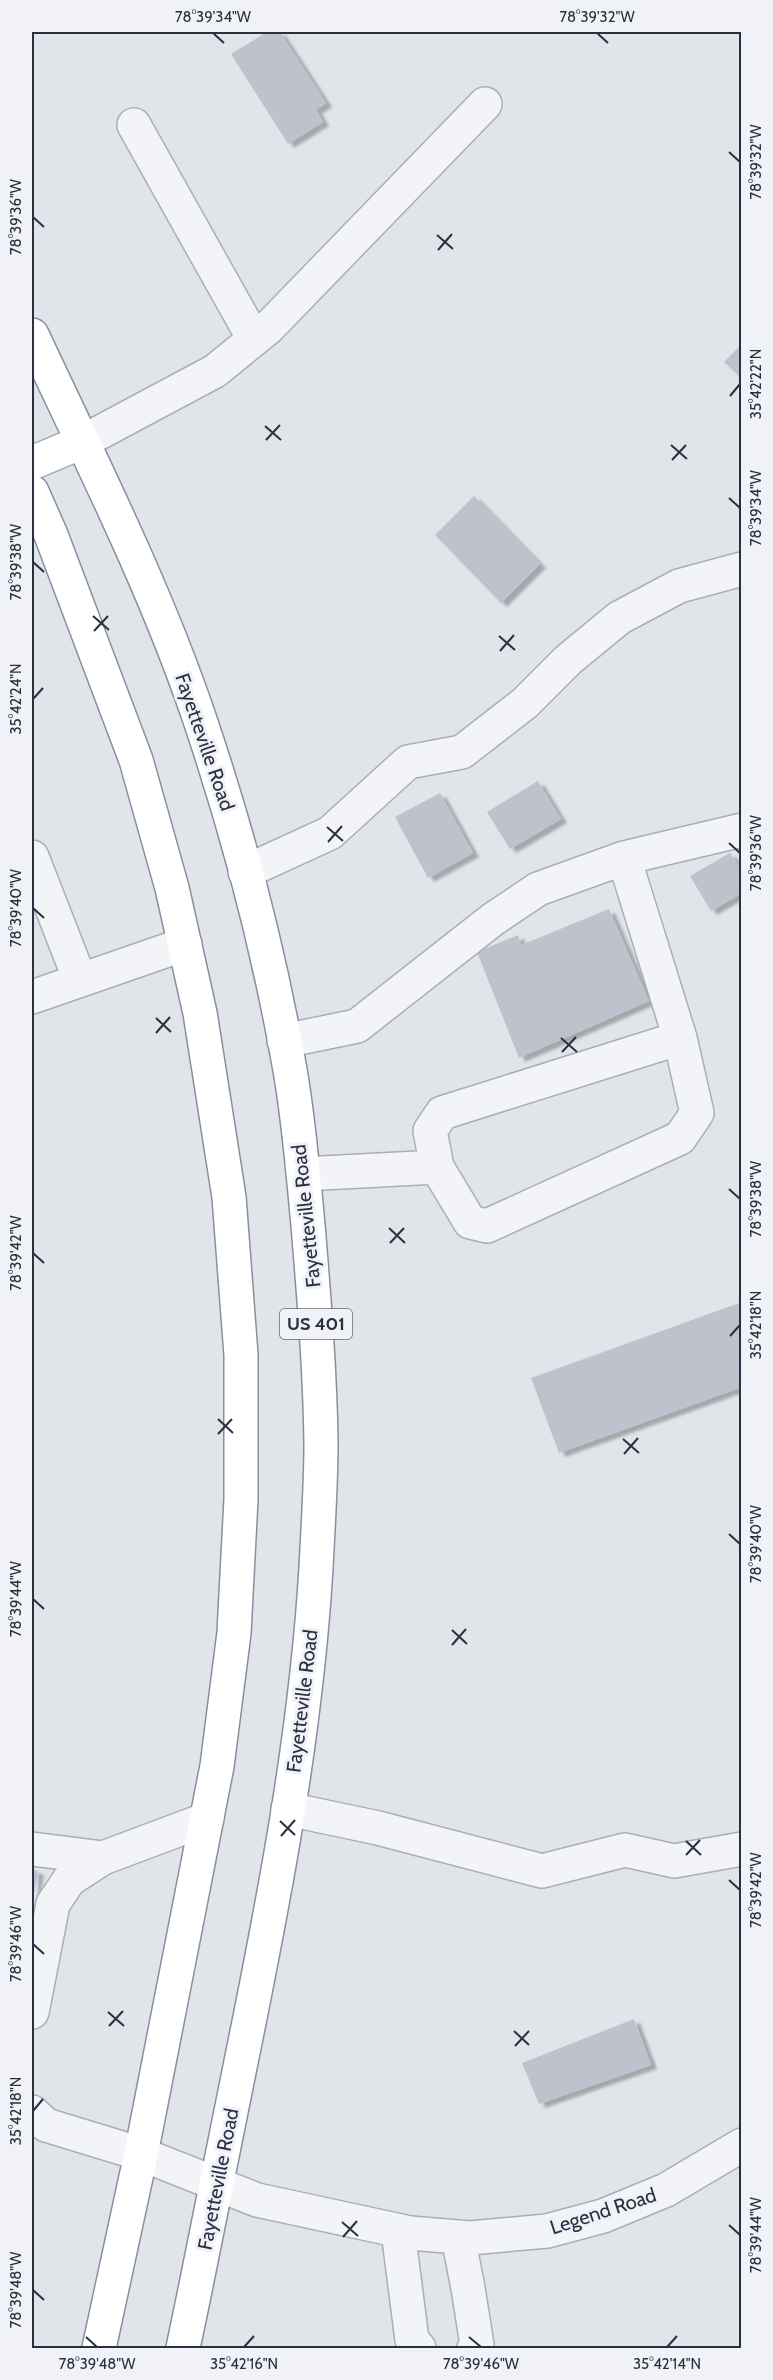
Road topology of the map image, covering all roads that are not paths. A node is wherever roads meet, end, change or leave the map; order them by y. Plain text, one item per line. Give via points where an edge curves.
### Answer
1 (486, 104) dead end
2 (134, 125) dead end
3 (32, 335) edge
4 (254, 339) junction
5 (82, 442) junction
6 (32, 463) edge
7 (32, 492) edge
8 (741, 569) edge
9 (741, 830) edge
10 (32, 857) edge
11 (624, 858) junction
12 (245, 872) junction
13 (184, 944) junction
14 (80, 980) junction
15 (32, 997) edge
16 (680, 1038) junction
17 (284, 1041) junction
18 (437, 1167) junction
19 (303, 1174) junction
20 (288, 1809) junction
21 (207, 1819) junction
22 (32, 1849) edge
23 (741, 1849) edge
24 (103, 1858) junction
25 (32, 2012) edge
26 (32, 2112) edge
27 (741, 2145) edge
28 (141, 2154) junction
29 (216, 2184) junction
30 (398, 2231) junction
31 (458, 2237) junction
32 (99, 2349) edge
33 (183, 2349) edge
34 (419, 2349) edge
35 (474, 2349) edge

1 - 4 street
2 - 4 street
3 - 5 main road, Fayetteville Road / US 401
4 - 5 street via 215,371
5 - 6 main road
5 - 12 main road, Fayetteville Road / US 401 via 153,596 194,704
7 - 13 main road via 135,760
8 - 12 street via 679,586 620,618 568,660 525,703 462,752 408,762 330,833
9 - 11 street
10 - 14 street
11 - 16 street
11 - 17 street via 538,889 492,920 357,1026
12 - 17 main road, Fayetteville Road / US 401
13 - 14 street
13 - 21 main road via 200,1013 229,1197 241,1355 242,1499 234,1633
14 - 15 street
16 - 18 street via 442,1113 429,1131
16 - 18 street via 697,1113 680,1138 487,1226 470,1222
17 - 19 main road, Fayetteville Road / US 401
18 - 19 street
19 - 20 main road, Fayetteville Road / US 401 via 316,1321 321,1447 316,1572
20 - 23 street via 542,1871 625,1850 674,1861
20 - 29 main road, Fayetteville Road / US 401
21 - 24 street
21 - 28 main road
22 - 24 street
24 - 25 street via 69,1880 53,1904
26 - 28 street, Legend Road via 46,2125
27 - 31 street, Legend Road via 666,2190 603,2216 547,2231
28 - 29 street, Legend Road
28 - 32 main road
29 - 30 street, Legend Road via 256,2200
29 - 33 main road, Fayetteville Road / US 401
30 - 31 street, Legend Road
30 - 34 street via 412,2340
31 - 35 street via 477,2345

